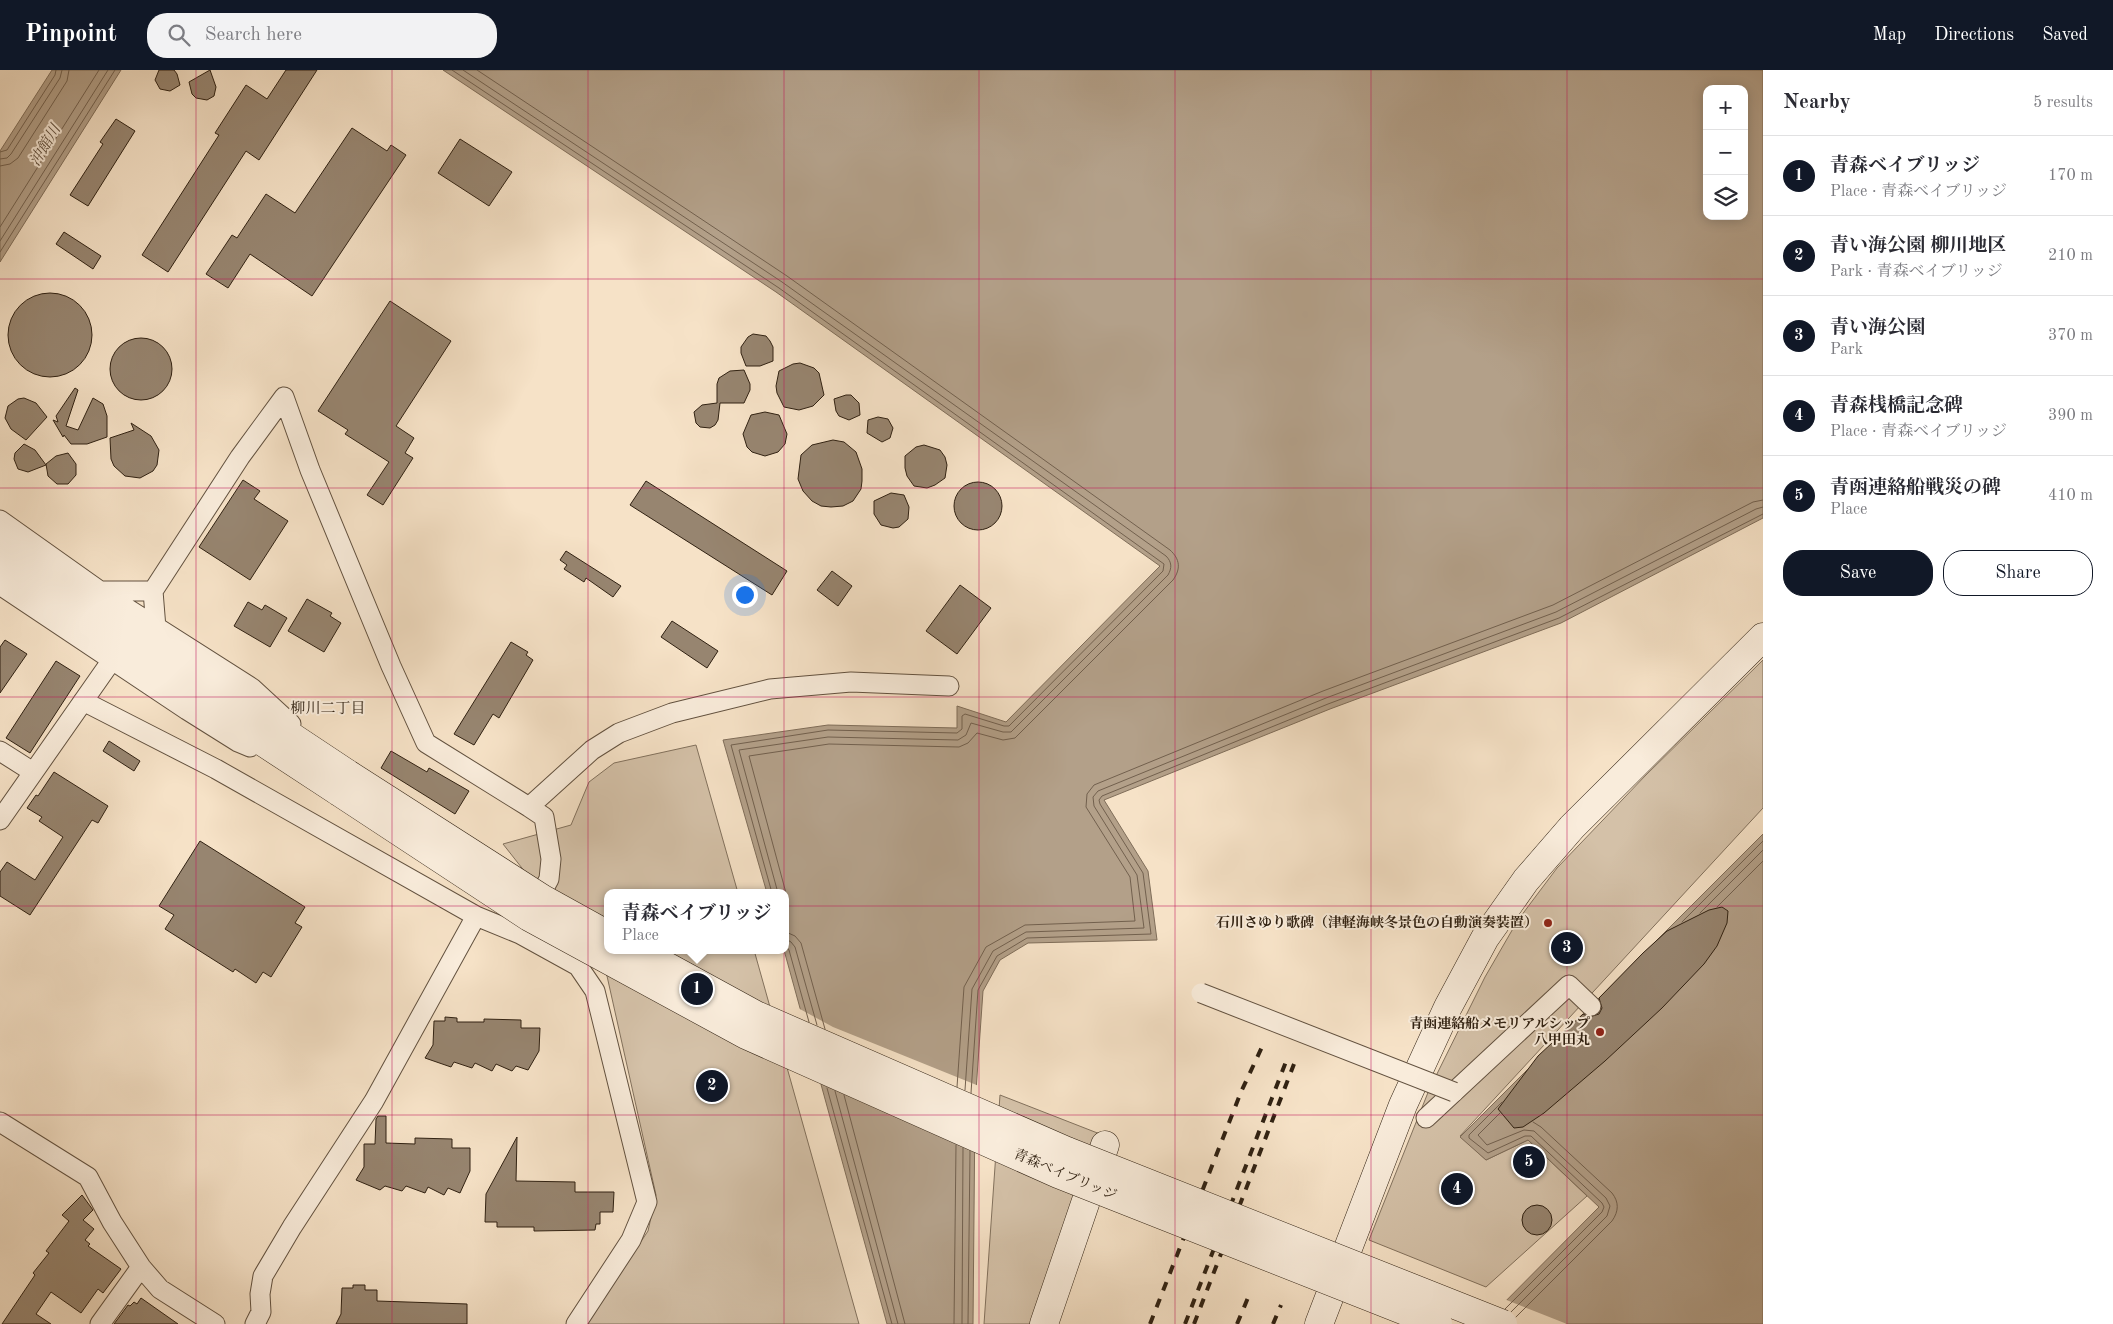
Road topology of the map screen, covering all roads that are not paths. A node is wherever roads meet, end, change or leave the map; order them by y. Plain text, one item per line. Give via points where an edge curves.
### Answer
1 (0, 520) edge
2 (0, 540) edge
3 (0, 567) edge
4 (0, 584) edge
5 (100, 591) junction
6 (153, 591) junction
7 (156, 628) junction
8 (1763, 637) edge
9 (112, 660) junction
10 (950, 686) dead end
11 (83, 701) junction
12 (0, 751) edge
13 (33, 772) junction
14 (331, 775) junction
15 (529, 807) junction
16 (0, 820) edge
17 (476, 916) junction
18 (604, 933) edge
19 (520, 934) junction
20 (644, 954) edge
21 (1201, 993) dead end
22 (1591, 1006) dead end
23 (1454, 1092) junction
24 (1426, 1118) dead end
25 (0, 1122) edge
26 (1105, 1145) dead end
27 (141, 1267) junction
28 (100, 1324) edge
29 (215, 1324) edge
30 (255, 1324) edge
31 (576, 1324) edge
32 (1044, 1324) edge
33 (1319, 1324) edge
34 (1438, 1324) edge
35 (1503, 1324) edge

1 - 5 street
2 - 14 street
3 - 14 street via 54,605
4 - 9 street
5 - 6 street
5 - 7 street
6 - 7 street
6 - 15 street via 240,456 284,397 310,470 426,743
7 - 14 street via 252,688
8 - 33 street via 1572,827 1526,880 1485,938 1403,1105
9 - 11 street
9 - 14 street via 238,742
10 - 15 street via 852,682 770,689 672,713 618,734 592,750
11 - 13 street
11 - 17 street via 216,768
12 - 13 street
13 - 16 street
14 - 18 street, bridge
14 - 34 street, 青森ベイブリッジ, bridge via 529,917 746,1035 1058,1174
15 - 19 street via 544,817 551,859 549,879
17 - 19 street
17 - 30 street via 374,1101 263,1276 261,1312
19 - 31 street via 578,966 594,990 647,1202 631,1240
20 - 35 street, 青森ベイブリッジ, bridge via 756,1015 1067,1151
21 - 23 street, bridge
22 - 23 street via 1569,985
23 - 24 street
25 - 27 street via 88,1177
26 - 32 street
27 - 28 street
27 - 29 street via 160,1289

